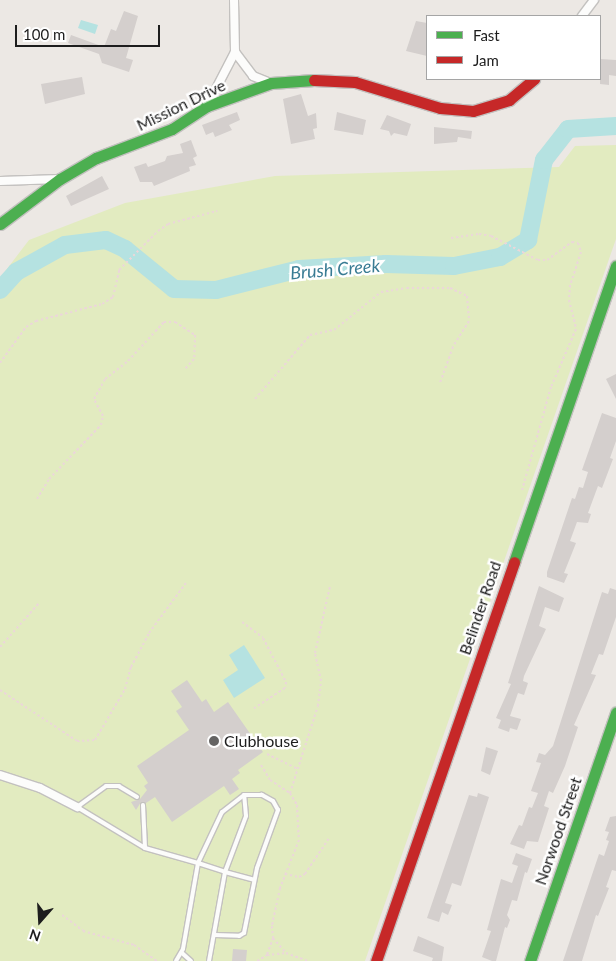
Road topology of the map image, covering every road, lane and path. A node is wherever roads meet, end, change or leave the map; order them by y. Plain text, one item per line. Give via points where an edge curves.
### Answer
1 (234, 0) edge
2 (594, 0) edge
3 (583, 15) edge
4 (236, 52) junction
5 (533, 80) edge
6 (271, 83) junction
7 (207, 106) junction
8 (60, 178) junction
9 (0, 181) edge
10 (217, 211) dead end
11 (0, 224) edge
12 (452, 238) dead end
13 (616, 266) edge
14 (0, 363) edge
15 (184, 370) dead end
16 (440, 383) dead end
17 (255, 399) dead end
18 (522, 490) dead end
19 (37, 499) dead end
20 (186, 583) dead end
21 (330, 586) dead end
22 (40, 603) dead end
23 (242, 622) dead end
24 (0, 647) edge
25 (0, 690) edge
26 (254, 708) dead end
27 (616, 712) edge
28 (267, 754) dead end
29 (261, 765) dead end
30 (298, 769) junction
31 (0, 774) edge
32 (290, 793) junction
33 (244, 795) junction
34 (137, 797) dead end
35 (143, 805) dead end
36 (76, 807) junction
37 (329, 838) dead end
38 (145, 848) junction
39 (198, 863) junction
40 (225, 872) junction
41 (285, 874) junction
42 (254, 880) junction
43 (62, 915) dead end
44 (215, 935) junction
45 (273, 938) junction
46 (286, 952) junction
47 (182, 953) junction
48 (267, 955) junction
49 (156, 961) edge
50 (176, 961) edge
51 (191, 961) edge
52 (208, 961) edge
53 (257, 961) edge
54 (308, 961) edge
55 (376, 961) edge
56 (530, 961) edge

1 - 4 street
2 - 3 street
4 - 6 street via 253,76
4 - 7 street
5 - 6 street, Mission Drive via 509,100 473,111 440,108 355,82
6 - 7 street, Mission Drive
7 - 8 street, Mission Drive via 172,130 96,158
8 - 9 street
8 - 11 street, Mission Drive
10 - 14 path via 168,224 119,270 113,297 102,304 36,321 26,327
12 - 18 path via 479,234 547,260 572,242 578,243 581,252 570,285 576,329 551,388
13 - 55 street, Belinder Road
15 - 19 path via 194,359 195,335 176,322 164,322 128,361 105,379 94,399 103,416 101,425 49,479
16 - 17 path via 453,347 468,321 467,296 450,288 407,288 381,292 334,330 310,335
20 - 25 path via 149,633 131,667 125,689 95,740 77,741
21 - 30 path via 315,652 321,681 318,706
22 - 24 path
23 - 26 path via 263,638 286,682 285,688
27 - 56 street, Norwood Street
28 - 30 path
29 - 32 path via 270,780
30 - 32 path
31 - 36 street via 40,788
32 - 41 path via 297,806 300,834
33 - 39 lane via 222,812
33 - 40 lane via 246,816
33 - 42 lane via 262,795 278,807
34 - 36 lane via 119,786 106,786
35 - 38 lane
36 - 38 lane
37 - 41 path via 306,874 299,877
38 - 39 lane
39 - 40 lane
39 - 47 lane
40 - 42 lane
40 - 44 lane
41 - 45 path via 274,915
42 - 44 lane via 244,933 239,936
43 - 49 path via 83,931 128,943
44 - 52 lane
45 - 46 path
45 - 48 path
46 - 48 path
46 - 54 path
47 - 50 lane
47 - 51 lane
48 - 53 path

